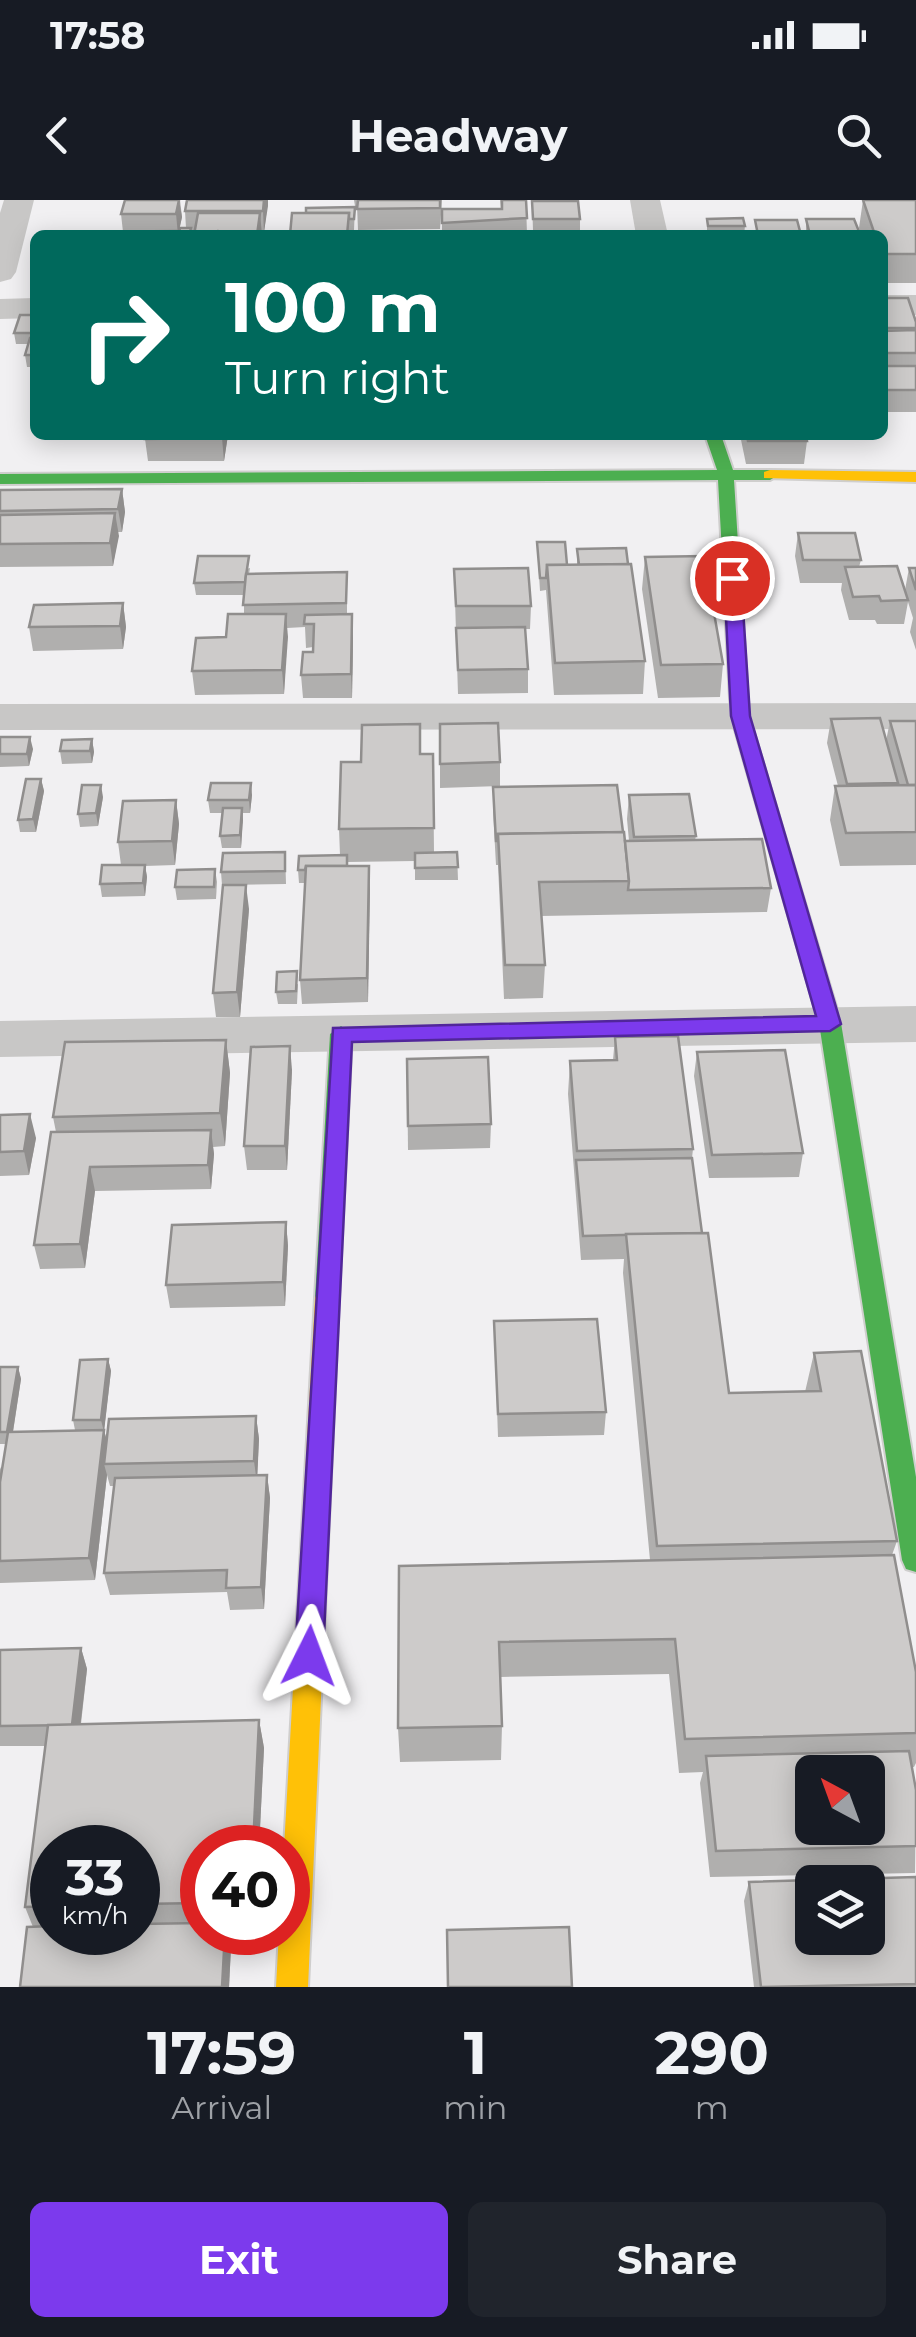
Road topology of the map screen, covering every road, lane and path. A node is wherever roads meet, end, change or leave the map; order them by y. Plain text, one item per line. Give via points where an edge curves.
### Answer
1 (20, 200) edge
2 (644, 200) edge
3 (651, 230) edge
4 (0, 272) edge
5 (888, 305) edge
6 (916, 305) edge
7 (0, 308) edge
8 (30, 308) edge
9 (715, 440) edge
10 (726, 474) junction
11 (916, 477) edge
12 (0, 479) edge
13 (740, 716) junction
14 (916, 716) edge
15 (0, 717) edge
16 (830, 1024) junction
17 (916, 1024) edge
18 (341, 1034) junction
19 (0, 1039) edge
20 (916, 1560) edge
21 (292, 1987) edge

1 - 4 street
2 - 3 street
5 - 6 street
7 - 8 street
9 - 10 street
10 - 11 street
10 - 12 street
10 - 13 street
13 - 14 street
13 - 15 street
13 - 16 street
16 - 17 street
16 - 18 street
16 - 20 street
18 - 19 street
18 - 21 street

